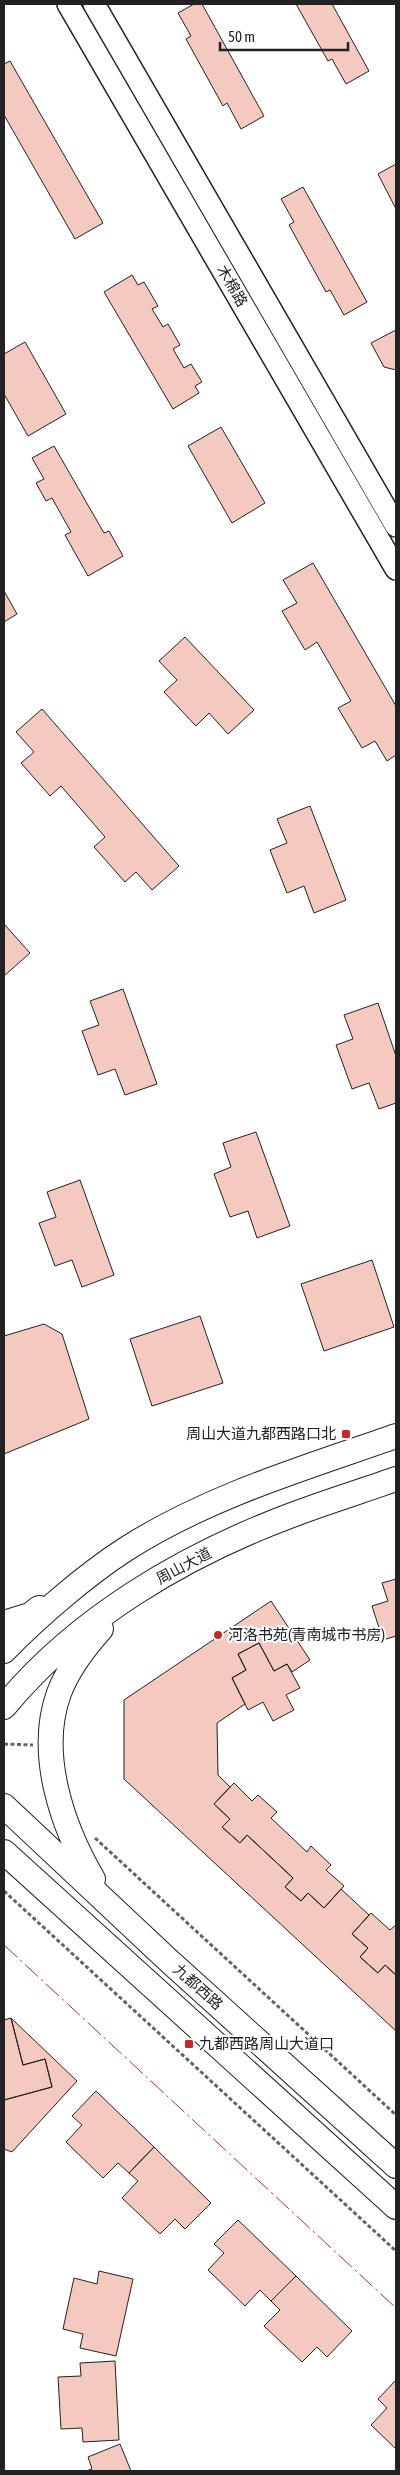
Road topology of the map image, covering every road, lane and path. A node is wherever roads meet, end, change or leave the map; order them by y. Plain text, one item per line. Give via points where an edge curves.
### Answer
1 (68, 4) edge
2 (94, 4) edge
3 (396, 526) edge
4 (396, 569) edge
5 (396, 1436) edge
6 (396, 1480) edge
7 (89, 1576) junction
8 (128, 1597) junction
9 (4, 1623) edge
10 (4, 1651) edge
11 (4, 1706) edge
12 (4, 1744) edge
13 (52, 1745) junction
14 (4, 1806) edge
15 (91, 1829) dead end
16 (4, 1852) edge
17 (4, 1891) edge
18 (107, 1902) junction
19 (396, 2115) edge
20 (396, 2166) edge
21 (396, 2207) edge
22 (396, 2251) edge

1 - 4 main road, 木棉路
2 - 3 main road, 木棉路
5 - 7 main road via 198,1510 126,1549
6 - 8 main road, 周山大道 via 257,1529 202,1555
7 - 9 main road via 30,1615
7 - 10 main road
8 - 11 main road, 周山大道 via 49,1659
8 - 13 main road via 72,1666 59,1692 53,1715
12 - 13 path
13 - 18 main road via 59,1804 68,1832
14 - 18 main road, 九都西路
15 - 19 path via 95,1837
16 - 21 main road, 九都西路
17 - 22 path
18 - 20 main road, 九都西路

